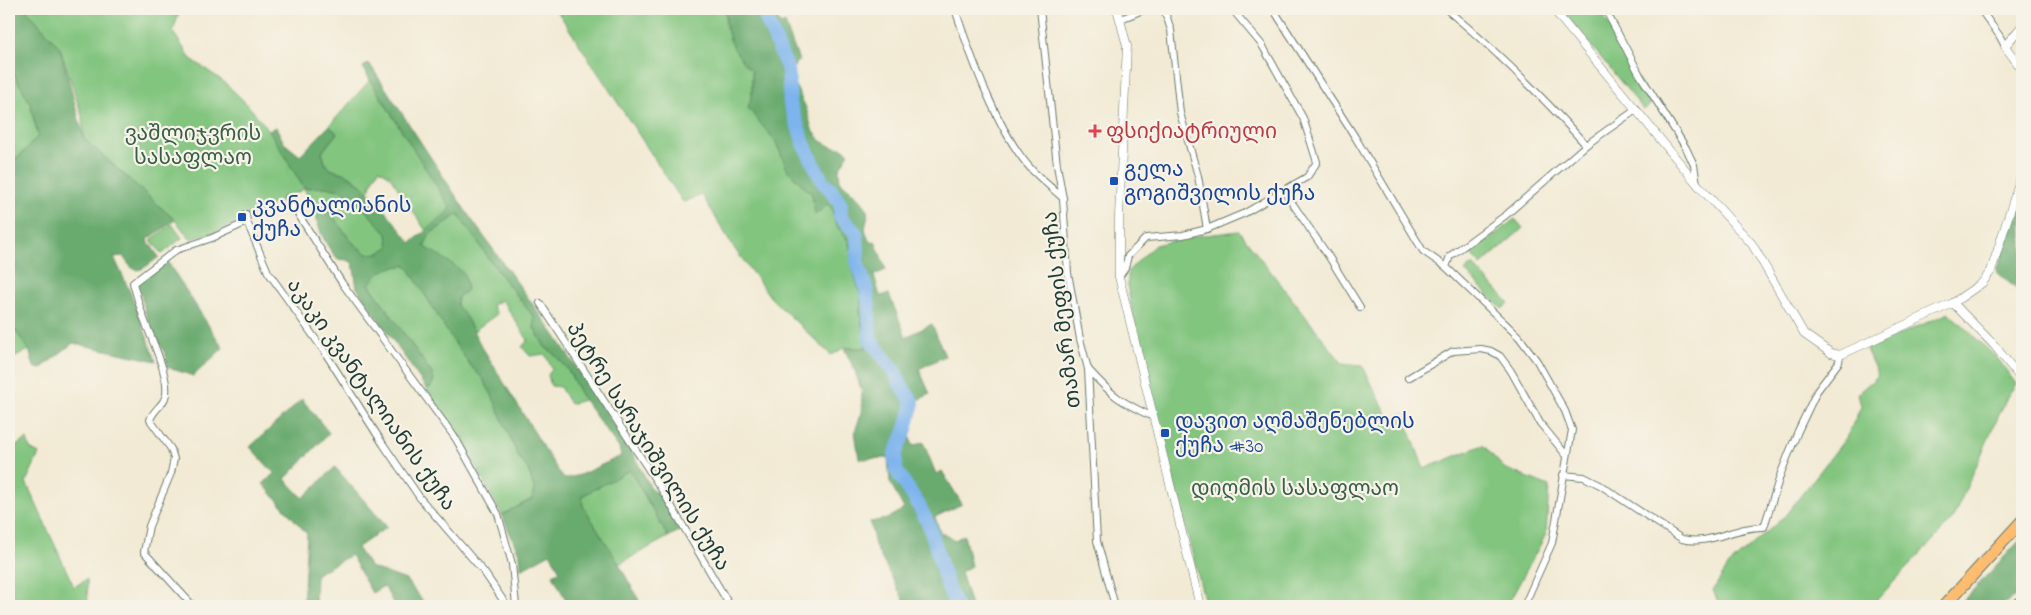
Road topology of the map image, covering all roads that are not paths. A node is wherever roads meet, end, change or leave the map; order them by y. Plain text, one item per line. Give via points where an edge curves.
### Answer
1 (955, 9) edge
2 (1040, 9) edge
3 (1117, 9) edge
4 (1145, 9) edge
5 (1164, 9) edge
6 (1232, 9) edge
7 (1446, 9) edge
8 (1554, 9) edge
9 (1606, 9) edge
10 (1980, 9) edge
11 (1277, 15) dead end
12 (1121, 19) junction
13 (2022, 26) edge
14 (2005, 46) junction
15 (2022, 70) edge
16 (1637, 109) junction
17 (1586, 145) junction
18 (2022, 173) edge
19 (1698, 185) junction
20 (1284, 191) junction
21 (288, 198) dead end
22 (1063, 199) junction
23 (246, 214) dead end
24 (247, 222) junction
25 (1207, 229) junction
26 (1446, 268) junction
27 (1119, 277) junction
28 (1953, 303) junction
29 (540, 304) dead end
30 (1360, 307) dead end
31 (1840, 355) junction
32 (1088, 369) junction
33 (1408, 378) dead end
34 (2022, 380) edge
35 (1153, 417) junction
36 (1567, 456) junction
37 (1563, 475) junction
38 (2022, 521) edge
39 (2022, 602) edge
40 (193, 606) edge
41 (507, 606) edge
42 (516, 606) edge
43 (730, 606) edge
44 (1115, 606) edge
45 (1200, 606) edge
46 (1524, 606) edge
47 (1944, 606) edge
48 (2016, 606) edge

1 - 22 street via 992,106 1013,144 1031,169
2 - 22 street, თამარ მეფის ქუჩა
3 - 12 street
4 - 12 street
5 - 25 street via 1172,30 1180,113 1198,176
6 - 20 street via 1262,45 1303,118 1317,162 1307,177
7 - 17 street via 1486,41
8 - 16 street
9 - 19 street via 1640,75 1686,148
10 - 14 street
11 - 26 street via 1423,251
12 - 27 street via 1127,46
13 - 14 street
14 - 15 street
16 - 17 street
16 - 19 street
17 - 26 street via 1506,215 1450,256
18 - 28 street via 1991,271 1982,283
19 - 31 street via 1752,244 1804,334
20 - 25 street
20 - 30 street
21 - 42 street via 342,283 456,439 489,497 498,514 512,564
22 - 32 street, თამარ მეფის ქუჩა via 1068,273
23 - 24 street, აკაკი კვანტალიანის ქუჩა
24 - 40 street via 176,250 133,283 160,358 166,392 165,399 150,420 171,448 174,459 148,526 144,552
24 - 41 street, აკაკი კვანტალიანის ქუჩა via 268,272 383,444 420,498 484,572
25 - 27 street via 1146,238 1128,256
26 - 36 street via 1506,323 1537,362 1572,430
27 - 35 street
28 - 31 street
28 - 34 street via 1994,345
29 - 43 street, პეტრე სარაჯიშვილის ქუჩა via 662,490
31 - 37 street via 1839,362 1817,391 1798,431 1764,527 1750,526 1695,542 1682,539 1600,485 1584,477
32 - 35 street via 1106,390 1122,402
32 - 44 street, თამარ მეფის ქუჩა via 1097,541
33 - 36 street via 1453,350 1491,351 1500,356 1511,370 1540,422
35 - 45 street
36 - 37 street
37 - 46 street via 1552,543
38 - 47 highway
39 - 48 highway

